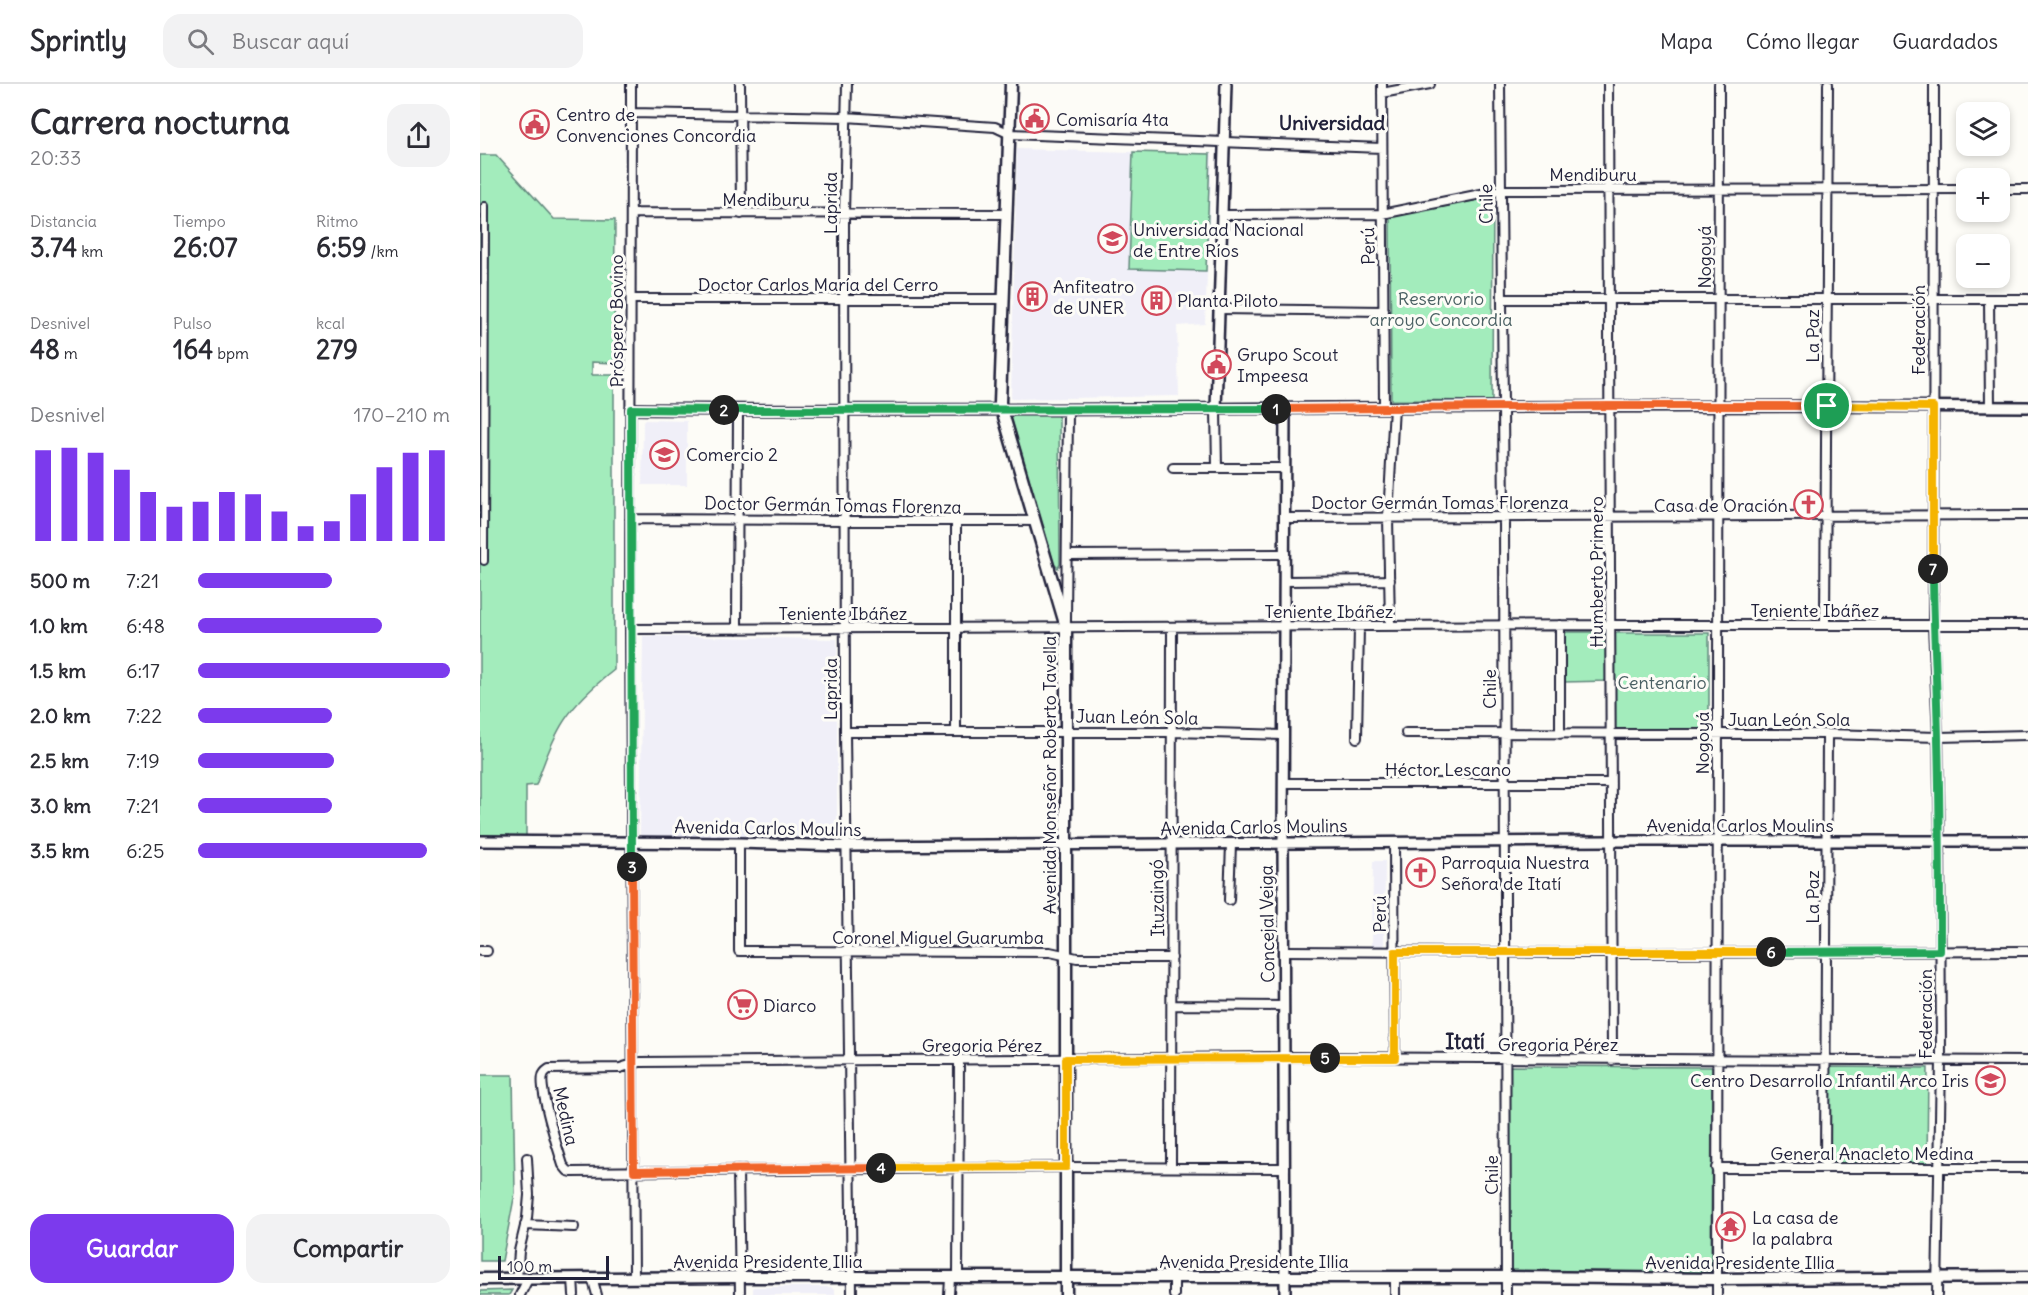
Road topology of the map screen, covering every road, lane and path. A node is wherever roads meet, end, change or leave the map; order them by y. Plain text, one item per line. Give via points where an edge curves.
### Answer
1 (631, 84) edge
2 (740, 84) edge
3 (847, 84) edge
4 (1011, 84) edge
5 (1226, 84) edge
6 (1382, 84) edge
7 (1430, 84) edge
8 (1500, 84) edge
9 (1608, 84) edge
10 (1719, 84) edge
11 (1828, 84) edge
12 (1934, 84) edge
13 (1382, 93) junction
14 (632, 113) junction
15 (740, 116) junction
16 (846, 117) junction
17 (1010, 134) junction
18 (1224, 141) junction
19 (1382, 148) junction
20 (1609, 189) junction
21 (1719, 189) junction
22 (1934, 189) junction
23 (1956, 189) edge
24 (2010, 189) edge
25 (2028, 189) edge
26 (1501, 190) junction
27 (1828, 190) junction
28 (484, 206) dead end
29 (632, 213) junction
30 (741, 214) junction
31 (844, 214) junction
32 (1008, 214) junction
33 (1382, 214) junction
34 (1221, 215) junction
35 (1609, 298) junction
36 (1719, 298) junction
37 (631, 299) junction
38 (845, 299) junction
39 (1004, 299) junction
40 (1503, 299) junction
41 (1827, 299) junction
42 (1934, 299) junction
43 (1989, 299) junction
44 (2028, 300) edge
45 (1219, 309) junction
46 (1384, 311) junction
47 (1503, 406) junction
48 (1610, 406) junction
49 (1719, 406) junction
50 (1827, 406) junction
51 (1389, 407) junction
52 (1933, 407) junction
53 (1990, 407) junction
54 (2028, 407) edge
55 (631, 409) junction
56 (846, 409) junction
57 (1285, 409) junction
58 (738, 410) junction
59 (1002, 410) junction
60 (1068, 410) junction
61 (1216, 410) junction
62 (1173, 468) dead end
63 (1217, 468) junction
64 (1285, 468) junction
65 (1826, 515) junction
66 (1933, 515) junction
67 (2028, 515) edge
68 (1504, 516) junction
69 (1611, 516) junction
70 (1718, 516) junction
71 (1388, 517) junction
72 (1285, 518) junction
73 (630, 519) junction
74 (738, 519) junction
75 (845, 520) junction
76 (1035, 521) junction
77 (956, 522) junction
78 (1285, 554) junction
79 (1067, 555) junction
80 (484, 561) dead end
81 (1389, 580) junction
82 (1285, 581) junction
83 (1390, 625) junction
84 (1560, 625) junction
85 (1611, 625) junction
86 (1718, 625) junction
87 (1826, 625) junction
88 (1933, 625) junction
89 (2028, 625) edge
90 (1285, 626) junction
91 (1359, 626) junction
92 (1504, 626) junction
93 (956, 627) junction
94 (1066, 627) junction
95 (737, 628) junction
96 (846, 628) junction
97 (1172, 628) junction
98 (630, 629) junction
99 (1066, 731) junction
100 (845, 732) junction
101 (956, 732) junction
102 (1172, 732) junction
103 (1406, 733) dead end
104 (1504, 734) junction
105 (1560, 734) junction
106 (1611, 734) junction
107 (1717, 734) junction
108 (1827, 734) junction
109 (1284, 735) junction
110 (2028, 735) edge
111 (1938, 737) junction
112 (1357, 738) dead end
113 (1284, 783) junction
114 (1611, 783) junction
115 (1504, 784) junction
116 (480, 841) edge
117 (1611, 841) junction
118 (1717, 841) junction
119 (1827, 841) junction
120 (2028, 841) edge
121 (632, 842) junction
122 (1394, 842) junction
123 (1505, 842) junction
124 (1940, 842) junction
125 (739, 843) junction
126 (1171, 844) junction
127 (1231, 844) junction
128 (1283, 844) junction
129 (846, 846) junction
130 (1065, 846) junction
131 (1229, 900) dead end
132 (1283, 951) junction
133 (1940, 951) junction
134 (2028, 951) edge
135 (848, 952) junction
136 (1395, 952) junction
137 (1827, 952) junction
138 (1506, 953) junction
139 (1611, 953) junction
140 (1717, 953) junction
141 (1065, 955) junction
142 (1172, 958) junction
143 (1172, 1005) junction
144 (1284, 1006) junction
145 (1285, 1058) junction
146 (1395, 1058) junction
147 (1066, 1059) junction
148 (1172, 1059) junction
149 (1507, 1059) junction
150 (959, 1060) junction
151 (1612, 1060) junction
152 (1716, 1060) junction
153 (1826, 1060) junction
154 (1941, 1060) junction
155 (848, 1061) junction
156 (2028, 1061) edge
157 (633, 1064) junction
158 (549, 1069) joint
159 (527, 1158) dead end
160 (959, 1167) junction
161 (1066, 1167) junction
162 (1171, 1167) junction
163 (850, 1168) junction
164 (1285, 1168) junction
165 (1716, 1168) junction
166 (1825, 1168) junction
167 (1938, 1168) junction
168 (2028, 1168) edge
169 (738, 1170) junction
170 (634, 1171) junction
171 (525, 1225) junction
172 (574, 1227) dead end
173 (592, 1277) junction
174 (634, 1277) junction
175 (740, 1277) junction
176 (852, 1277) junction
177 (954, 1277) junction
178 (1066, 1277) junction
179 (1506, 1277) junction
180 (1937, 1277) junction
181 (2028, 1277) edge
182 (573, 1278) junction
183 (1174, 1278) junction
184 (1285, 1278) junction
185 (1395, 1278) junction
186 (480, 1279) edge
187 (522, 1279) junction
188 (1717, 1280) junction
189 (521, 1294) edge
190 (574, 1295) edge
191 (597, 1295) edge
192 (740, 1295) edge
193 (852, 1295) edge
194 (949, 1295) edge
195 (1066, 1295) edge
196 (1174, 1295) edge
197 (1285, 1295) edge
198 (1395, 1295) edge
199 (1506, 1295) edge
200 (1717, 1295) edge
201 (1937, 1295) edge

1 - 14 street, Próspero Bovino
2 - 15 street
3 - 16 street, Laprida
4 - 17 main road, Avenida Monseñor Roberto Tavella
5 - 18 street
6 - 13 street, Perú
7 - 13 street
8 - 26 street, Chile
9 - 20 street, Humberto Primero
10 - 21 street, Nogoyá
11 - 27 street, La Paz
12 - 22 street, Federación
13 - 19 street, Perú
14 - 15 street
14 - 29 street, Próspero Bovino
15 - 16 street
15 - 30 street
16 - 17 street via 995,127
16 - 31 street, Laprida
17 - 18 street
17 - 32 main road, Avenida Monseñor Roberto Tavella
18 - 19 street
18 - 34 street
19 - 33 street, Perú
20 - 21 street, Mendiburu
20 - 26 street, Mendiburu
20 - 35 street, Humberto Primero
21 - 27 street, Mendiburu
21 - 36 street, Nogoyá
22 - 23 street, Mendiburu
22 - 27 street, Mendiburu
22 - 42 street, Federación
24 - 25 street
26 - 33 street, Mendiburu
26 - 40 street, Chile
27 - 41 street, La Paz
28 - 80 street
29 - 30 street, Mendiburu
29 - 37 street, Próspero Bovino
30 - 31 street, Mendiburu
31 - 32 street, Mendiburu
31 - 38 street, Laprida
32 - 39 main road, Avenida Monseñor Roberto Tavella
33 - 34 street, Mendiburu
33 - 46 street, Perú
34 - 45 street
35 - 36 street
35 - 40 street
35 - 48 street, Humberto Primero
36 - 41 street
36 - 49 street, Nogoyá
37 - 38 street, Doctor Carlos María del Cerro
37 - 55 street, Próspero Bovino
38 - 39 street, Doctor Carlos María del Cerro
38 - 56 street, Laprida
39 - 59 main road, Avenida Monseñor Roberto Tavella via 999,387
40 - 47 street, Chile
41 - 42 street
41 - 50 street, La Paz
42 - 43 street
42 - 52 street, Federación
43 - 44 street
43 - 53 street
45 - 46 street
45 - 61 street
46 - 51 street, Perú
47 - 48 street
47 - 51 street
47 - 68 street, Chile
48 - 49 street
48 - 69 street, Humberto Primero
49 - 50 street
49 - 70 street, Nogoyá
50 - 52 street
50 - 65 street, La Paz
51 - 57 street
51 - 71 street, Perú
52 - 53 street
52 - 66 street, Federación
53 - 54 street
55 - 58 street
55 - 73 street, Próspero Bovino
56 - 58 street
56 - 59 street
56 - 75 street, Laprida
57 - 61 street
57 - 64 street, Concejal Veiga
58 - 74 street
59 - 60 street
59 - 76 main road, Avenida Monseñor Roberto Tavella
60 - 61 street
60 - 79 street
61 - 63 street
62 - 63 street
63 - 64 street
64 - 72 street, Concejal Veiga
65 - 66 street, Doctor Germán Tomas Florenza
65 - 70 street, Doctor Germán Tomas Florenza
65 - 87 street, La Paz
66 - 67 street, Doctor Germán Tomas Florenza
66 - 88 street, Federación
68 - 69 street, Doctor Germán Tomas Florenza
68 - 71 street, Doctor Germán Tomas Florenza
68 - 92 street, Chile
69 - 70 street, Doctor Germán Tomas Florenza
69 - 85 street, Humberto Primero
70 - 86 street, Nogoyá
71 - 72 street, Doctor Germán Tomas Florenza
71 - 81 street, Perú
72 - 78 street, Concejal Veiga
73 - 74 street, Doctor Germán Tomas Florenza
73 - 98 street, Próspero Bovino
74 - 75 street, Doctor Germán Tomas Florenza
74 - 95 street
75 - 77 street, Doctor Germán Tomas Florenza
75 - 96 street, Laprida
76 - 77 street, Doctor Germán Tomas Florenza
76 - 94 main road, Avenida Monseñor Roberto Tavella
77 - 93 street
78 - 79 street
78 - 82 street, Concejal Veiga
79 - 94 street
81 - 82 street
81 - 83 street, Perú
82 - 90 street, Concejal Veiga
83 - 91 street, Teniente Ibáñez
83 - 92 street, Teniente Ibáñez
84 - 85 street, Teniente Ibáñez
84 - 92 street, Teniente Ibáñez
84 - 105 street
85 - 86 street, Teniente Ibáñez
85 - 106 street, Humberto Primero
86 - 87 street, Teniente Ibáñez
86 - 107 street, Nogoyá
87 - 88 street, Teniente Ibáñez
88 - 89 street, Teniente Ibáñez
88 - 111 street, Federación
90 - 91 street, Teniente Ibáñez
90 - 97 street, Teniente Ibáñez
90 - 109 street, Concejal Veiga
91 - 112 street
92 - 104 street, Chile
93 - 94 street, Teniente Ibáñez
93 - 96 street, Teniente Ibáñez
93 - 101 street
94 - 97 street, Teniente Ibáñez
94 - 99 main road, Avenida Monseñor Roberto Tavella
95 - 96 street, Teniente Ibáñez
95 - 98 street, Teniente Ibáñez
96 - 100 street, Laprida
97 - 102 street, Ituzaingó
98 - 121 street, Próspero Bovino
99 - 101 street, Juan León Sola
99 - 102 street, Juan León Sola
99 - 130 main road, Avenida Monseñor Roberto Tavella
100 - 101 street, Juan León Sola
100 - 129 street, Laprida
102 - 109 street, Juan León Sola
102 - 126 street, Ituzaingó
103 - 104 street, Juan León Sola
104 - 105 street, Juan León Sola
104 - 115 street, Chile
105 - 106 street, Juan León Sola
106 - 107 street, Juan León Sola
106 - 114 street, Humberto Primero
107 - 108 street, Juan León Sola
107 - 118 street, Nogoyá
108 - 111 street, Juan León Sola
108 - 119 street, La Paz
109 - 113 street, Concejal Veiga
110 - 111 street, Juan León Sola
111 - 124 street, Federación
113 - 115 street, Héctor Lescano
113 - 128 street, Concejal Veiga
114 - 115 street, Héctor Lescano
114 - 117 street, Humberto Primero
115 - 123 street, Chile
116 - 121 street, Avenida Carlos Moulins
117 - 118 street, Avenida Carlos Moulins
117 - 123 street, Avenida Carlos Moulins
117 - 139 street, Humberto Primero
118 - 119 street, Avenida Carlos Moulins
118 - 140 street, Nogoyá
119 - 124 street, Avenida Carlos Moulins
119 - 137 street, La Paz
120 - 124 street, Avenida Carlos Moulins
121 - 125 street, Avenida Carlos Moulins
121 - 157 street, Próspero Bovino
122 - 123 street, Avenida Carlos Moulins
122 - 128 street, Avenida Carlos Moulins
122 - 136 street, Perú
123 - 138 street, Chile
124 - 133 street, Federación
125 - 129 street, Avenida Carlos Moulins
125 - 135 street, Coronel Miguel Guarumba via 739,951
126 - 127 street, Avenida Carlos Moulins
126 - 130 street, Avenida Carlos Moulins
126 - 142 street, Ituzaingó
127 - 128 street, Avenida Carlos Moulins
127 - 131 street
128 - 132 street, Concejal Veiga
129 - 130 street, Avenida Carlos Moulins
129 - 135 street, Laprida
130 - 141 main road, Avenida Monseñor Roberto Tavella
132 - 136 street
132 - 144 street, Concejal Veiga
133 - 134 street
133 - 137 street
133 - 154 street, Federación
135 - 141 street, Coronel Miguel Guarumba
135 - 155 street, Laprida
136 - 138 street
136 - 146 street, Perú
137 - 140 street
137 - 153 street, La Paz
138 - 139 street
138 - 149 street, Chile
139 - 140 street
139 - 151 street, Humberto Primero
140 - 152 street, Nogoyá
141 - 142 street, Coronel Miguel Guarumba
141 - 147 main road, Avenida Monseñor Roberto Tavella
142 - 143 street, Ituzaingó
143 - 144 street
143 - 148 street, Ituzaingó
144 - 145 street, Concejal Veiga
145 - 146 street, Gregoria Pérez
145 - 148 street, Gregoria Pérez
145 - 164 street, Concejal Veiga
146 - 149 street, Gregoria Pérez
147 - 148 street, Gregoria Pérez
147 - 150 street, Gregoria Pérez
147 - 161 main road, Avenida Monseñor Roberto Tavella
148 - 162 street, Ituzaingó
149 - 151 street, Gregoria Pérez
149 - 179 street, Chile
150 - 155 street, Gregoria Pérez
150 - 160 street
151 - 152 street, Gregoria Pérez
152 - 153 street, Gregoria Pérez
152 - 165 street, Nogoyá
153 - 154 street, Gregoria Pérez
153 - 166 street, La Paz
154 - 156 street, Gregoria Pérez
154 - 167 street, Federación
155 - 157 street, Gregoria Pérez
155 - 163 street, Laprida
157 - 158 street, Gregoria Pérez via 620,1068
157 - 170 street, Próspero Bovino
158 - 170 street, Medina via 542,1079 563,1165 568,1171
159 - 171 street via 529,1195
160 - 161 street
160 - 163 street
160 - 177 street
161 - 162 street
161 - 178 main road, Avenida Monseñor Roberto Tavella
162 - 164 street
163 - 169 street
163 - 176 street, Laprida
164 - 184 street, Concejal Veiga
165 - 166 street, General Anacleto Medina
165 - 188 street, Nogoyá
166 - 167 street, General Anacleto Medina
167 - 168 street, General Anacleto Medina
167 - 180 street, Federación
169 - 170 street
169 - 175 street
170 - 174 street, Próspero Bovino
171 - 172 street
171 - 187 street via 519,1251
173 - 174 main road, Avenida Presidente Illia
173 - 182 main road, Avenida Presidente Illia
173 - 191 street
174 - 175 main road, Avenida Presidente Illia
175 - 176 main road, Avenida Presidente Illia
175 - 192 street
176 - 177 main road, Avenida Presidente Illia
176 - 193 street, Laprida
177 - 178 main road, Avenida Presidente Illia
177 - 194 street
178 - 183 main road, Avenida Presidente Illia
178 - 195 main road, Avenida Monseñor Roberto Tavella
179 - 185 main road, Avenida Presidente Illia
179 - 188 main road, Avenida Presidente Illia
179 - 199 street, Chile
180 - 181 main road, Avenida Presidente Illia
180 - 188 main road, Avenida Presidente Illia
180 - 201 street, Federación
182 - 187 main road, Avenida Presidente Illia
182 - 190 street
183 - 184 main road, Avenida Presidente Illia
183 - 196 street
184 - 185 main road, Avenida Presidente Illia
184 - 197 street, Concejal Veiga
185 - 198 street
186 - 187 main road, Avenida Presidente Illia
187 - 189 street
188 - 200 street, Nogoyá

